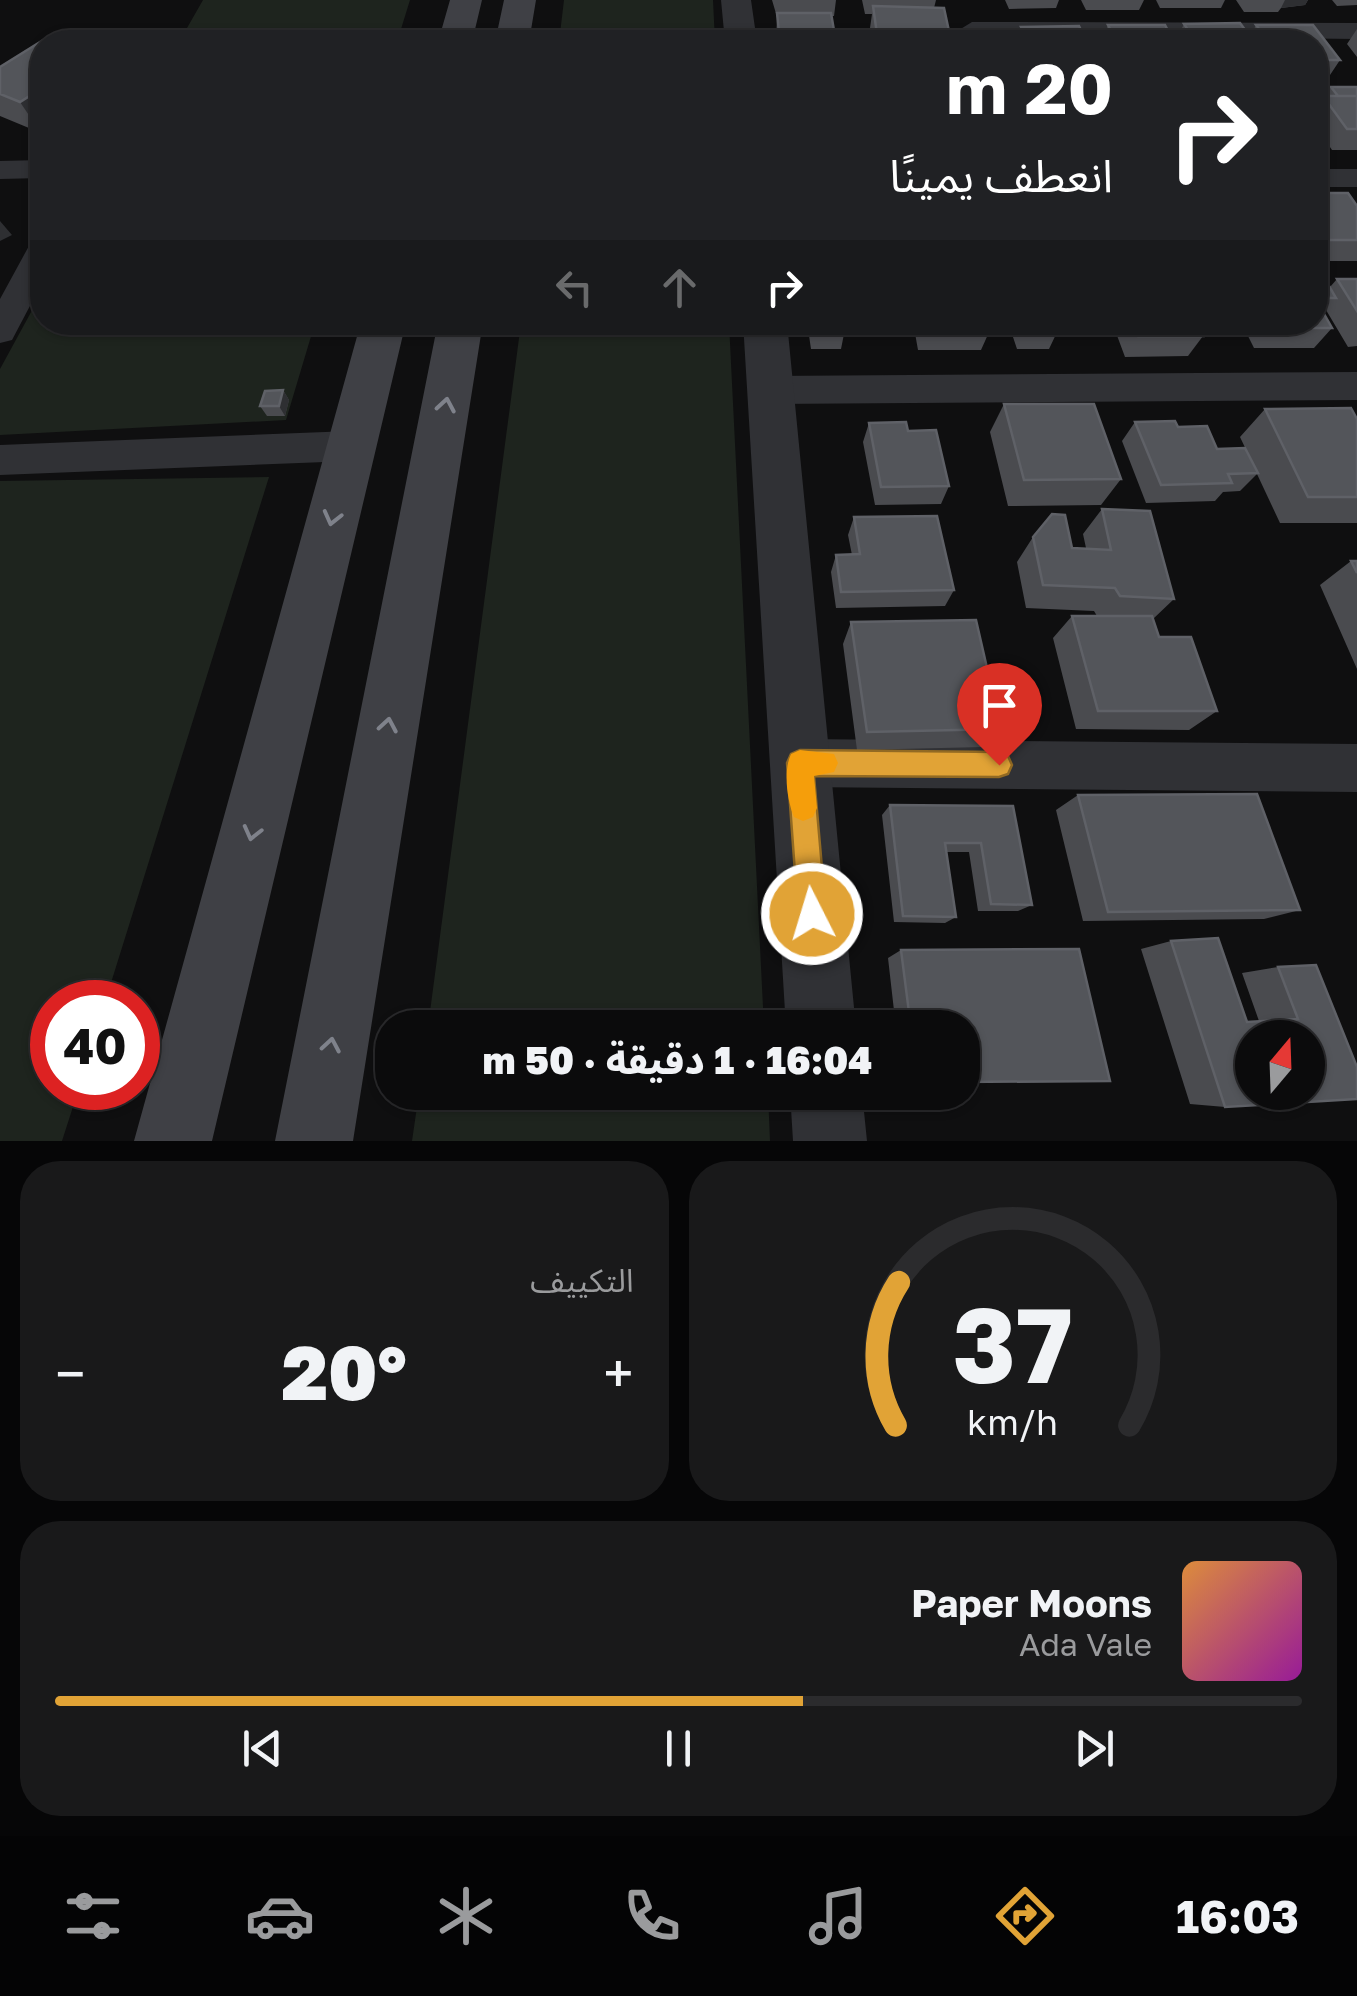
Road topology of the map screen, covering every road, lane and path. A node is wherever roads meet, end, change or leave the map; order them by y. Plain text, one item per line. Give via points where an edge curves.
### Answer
1 (466, 0) edge
2 (520, 0) edge
3 (736, 0) edge
4 (962, 0) edge
5 (458, 30) edge
6 (514, 30) edge
7 (740, 30) edge
8 (972, 30) edge
9 (1328, 31) edge
10 (1357, 31) edge
11 (30, 169) edge
12 (0, 170) edge
13 (1328, 178) edge
14 (1357, 178) edge
15 (30, 275) edge
16 (0, 331) edge
17 (381, 335) edge
18 (459, 335) edge
19 (767, 335) edge
20 (1357, 386) edge
21 (770, 390) junction
22 (351, 446) junction
23 (0, 460) edge
24 (800, 763) junction
25 (1357, 768) edge
26 (820, 1010) edge
27 (827, 1110) edge
28 (173, 1141) edge
29 (314, 1141) edge
30 (830, 1141) edge

1 - 5 main road
2 - 6 main road
3 - 7 street
4 - 8 street
9 - 10 street
11 - 12 street
13 - 14 street
15 - 16 street
17 - 22 main road
29 -> 18 main road
19 - 21 street
20 - 21 street
21 - 24 street
22 - 23 street
22 -> 28 main road
24 - 25 street
24 - 26 street
27 - 30 street

